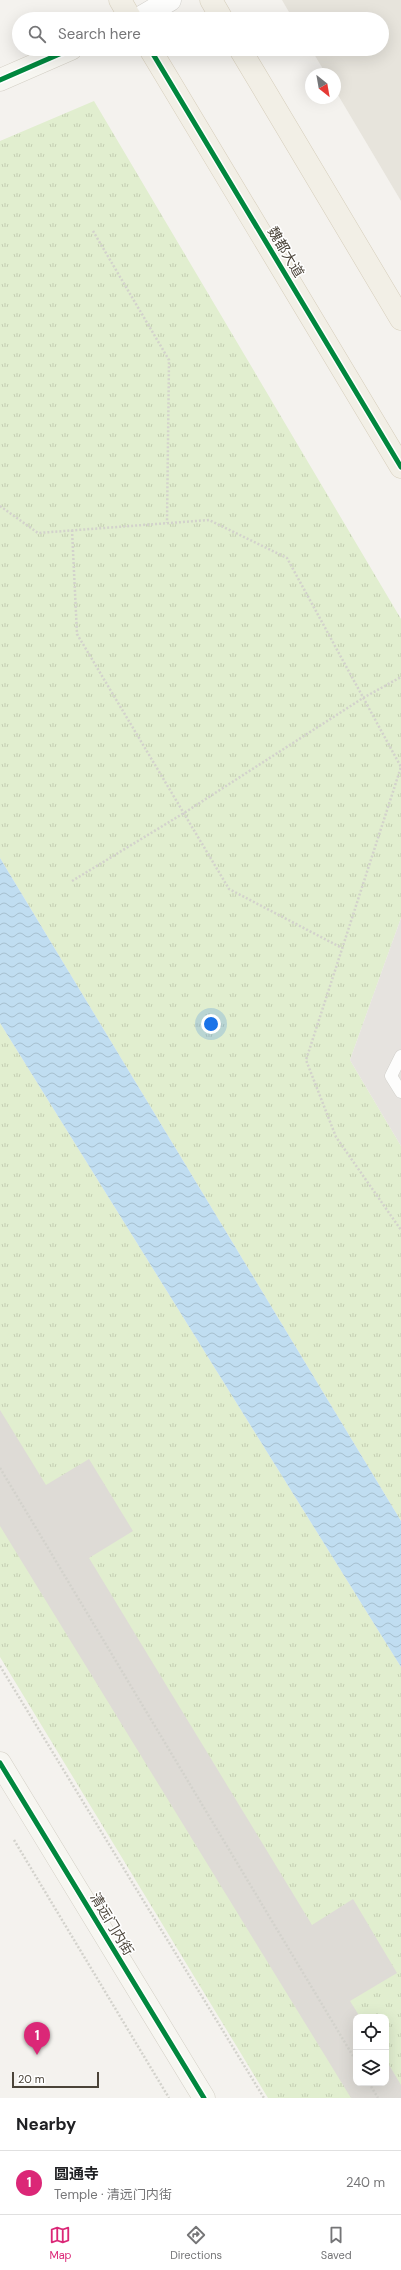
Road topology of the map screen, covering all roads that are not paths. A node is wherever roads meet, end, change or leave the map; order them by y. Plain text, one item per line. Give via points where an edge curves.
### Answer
1 (120, 0) edge
2 (170, 0) edge
3 (211, 0) edge
4 (128, 12) edge
5 (150, 12) edge
6 (218, 12) edge
7 (55, 56) edge
8 (154, 56) edge
9 (244, 56) edge
10 (0, 80) edge
11 (401, 319) edge
12 (401, 467) edge
13 (401, 1056) edge
14 (401, 1092) edge
15 (0, 1763) edge
16 (204, 2098) edge

1 - 4 main road
2 - 5 street
3 - 6 main road
7 - 10 main road
8 - 12 main road, 魏都大道
9 - 11 main road
13 - 14 lane via 391,1076
15 - 16 main road, 清远门内街

